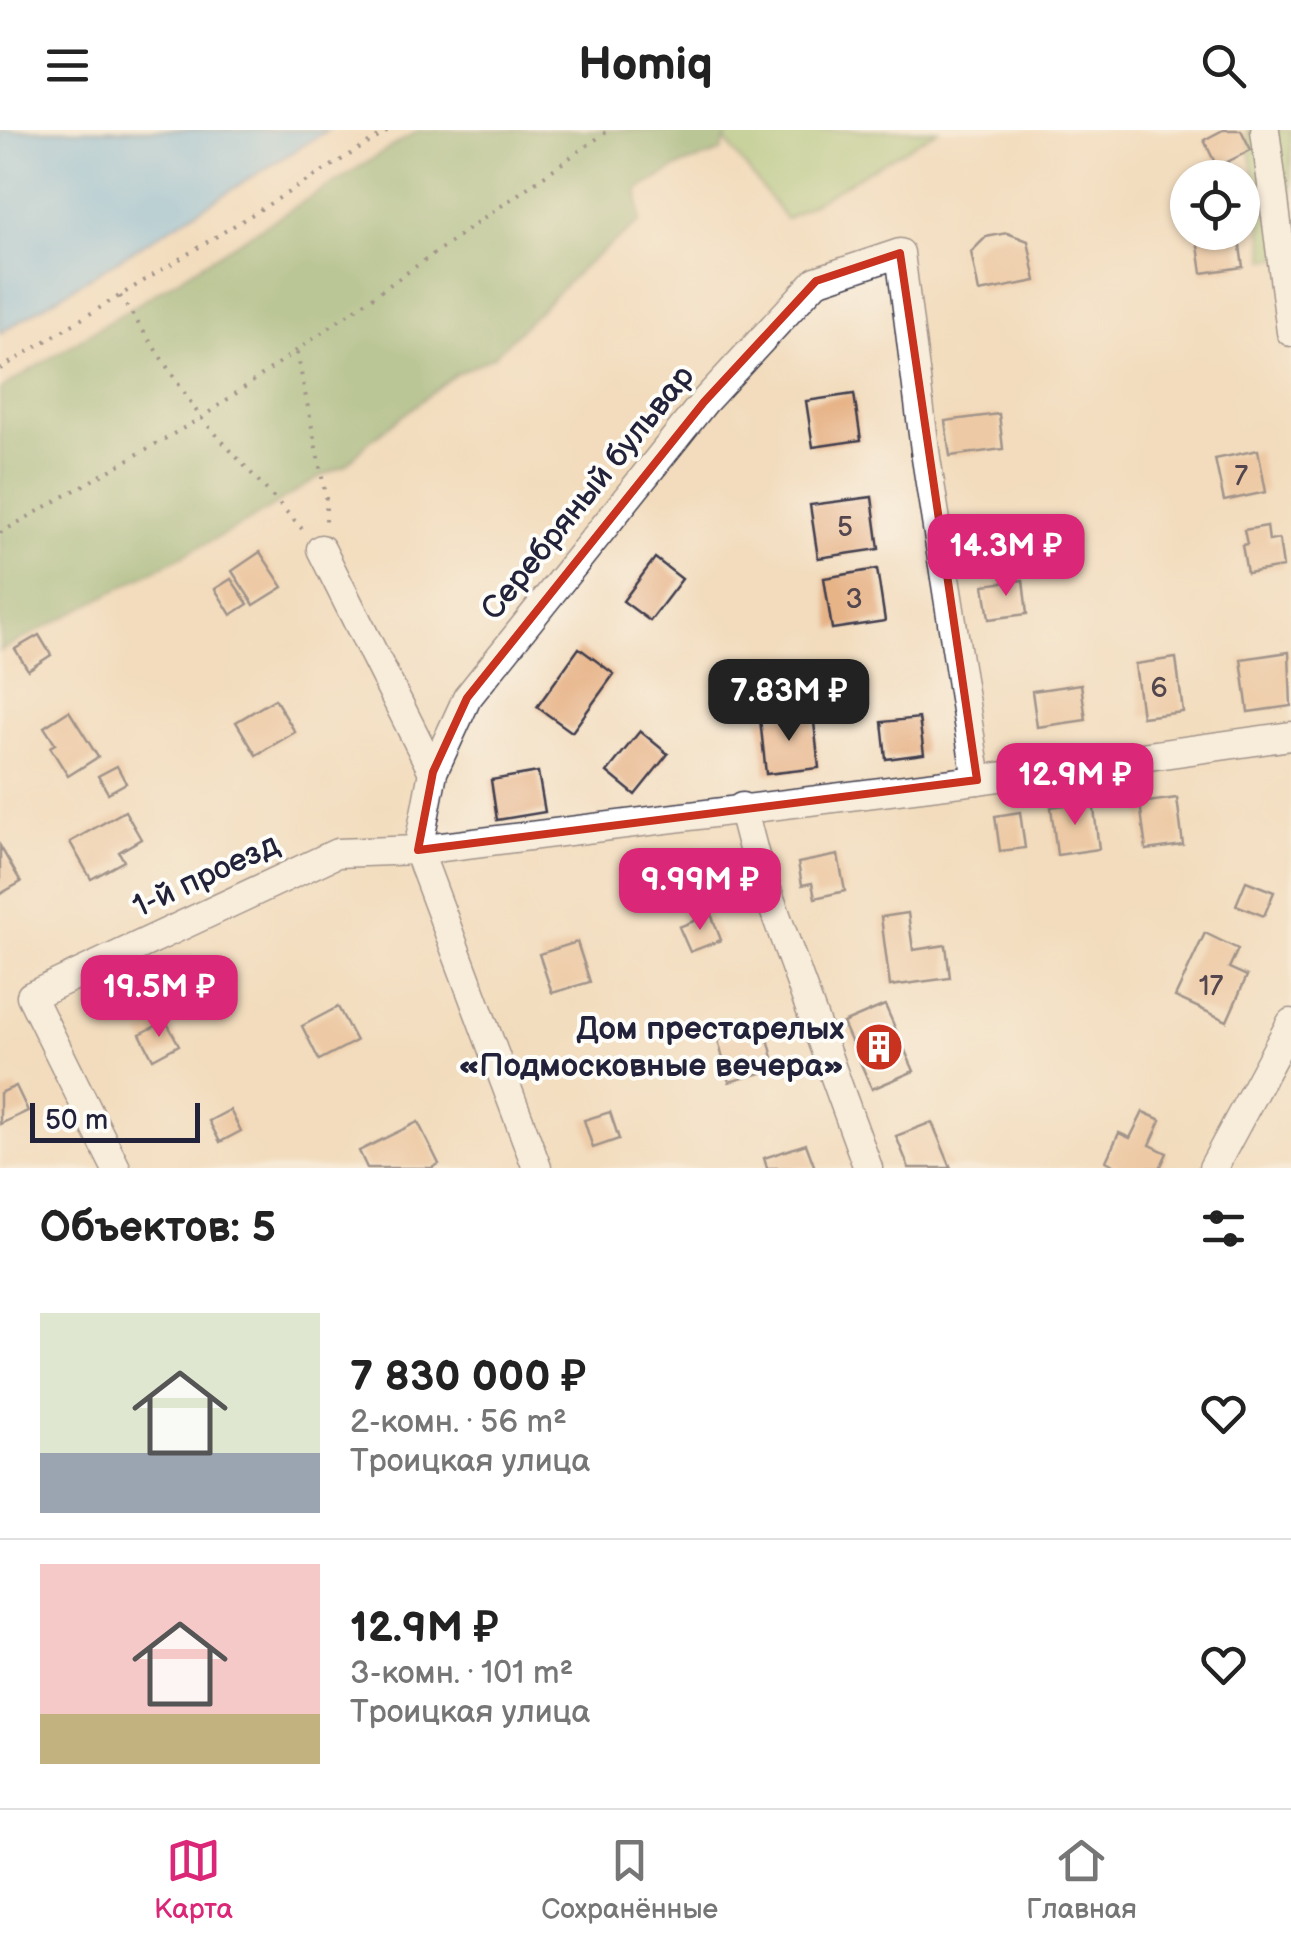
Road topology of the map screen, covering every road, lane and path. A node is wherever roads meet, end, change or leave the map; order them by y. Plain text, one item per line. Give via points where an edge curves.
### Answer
1 (390, 130) edge
2 (609, 130) edge
3 (1265, 130) edge
4 (1285, 268) edge
5 (120, 296) junction
6 (1291, 332) edge
7 (296, 350) junction
8 (0, 369) edge
9 (201, 418) junction
10 (0, 533) edge
11 (321, 549) junction
12 (1291, 736) edge
13 (434, 772) junction
14 (977, 780) junction
15 (742, 807) junction
16 (418, 850) junction
17 (1291, 1024) edge
18 (116, 1168) edge
19 (538, 1168) edge
20 (868, 1168) edge
21 (1213, 1168) edge

1 - 5 path
2 - 7 path
3 - 4 street
4 - 6 street
5 - 8 path
5 - 9 path
7 - 9 path
7 - 11 path via 326,496
9 - 10 path
9 - 11 path
11 - 13 street
12 - 14 street, 1-й проезд
13 - 14 street, Серебряный бульвар via 467,698 704,402 816,280 900,253
13 - 16 street, Серебряный бульвар
14 - 15 street, 1-й проезд
15 - 16 street, 1-й проезд
15 - 20 street
16 - 18 street, 1-й проезд via 336,854 31,996
16 - 19 street
17 - 21 street

